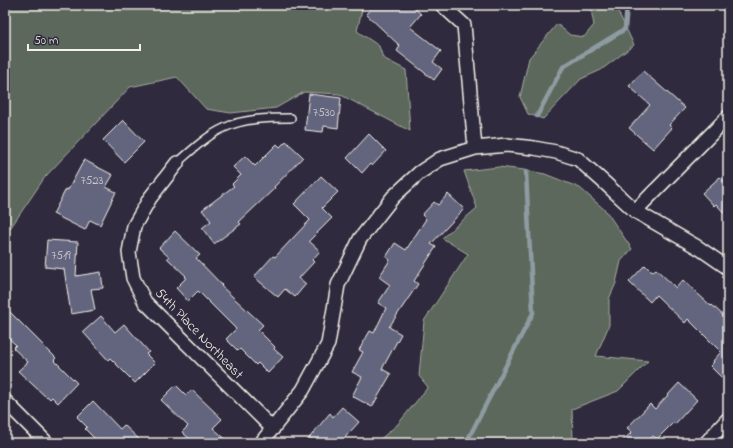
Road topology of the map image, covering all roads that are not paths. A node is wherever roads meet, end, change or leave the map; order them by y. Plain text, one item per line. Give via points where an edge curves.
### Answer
1 (442, 5) edge
2 (728, 117) edge
3 (291, 118) dead end
4 (475, 148) junction
5 (177, 163) joint
6 (635, 211) junction
7 (728, 268) edge
8 (5, 401) edge
9 (728, 419) edge
10 (273, 429) junction
11 (47, 443) edge
12 (261, 443) edge
13 (706, 443) edge

1 - 4 street via 464,25
2 - 6 street
3 - 5 lane via 256,119 224,128 197,145
4 - 6 street via 507,145 556,152 578,159
4 - 10 street via 440,159 420,173 393,197 360,239 338,285 328,344 303,390
5 - 10 street, 54th Place Northeast via 150,198 134,226 129,252 133,278 145,302
6 - 7 street
8 - 11 street
9 - 13 street
10 - 12 street

